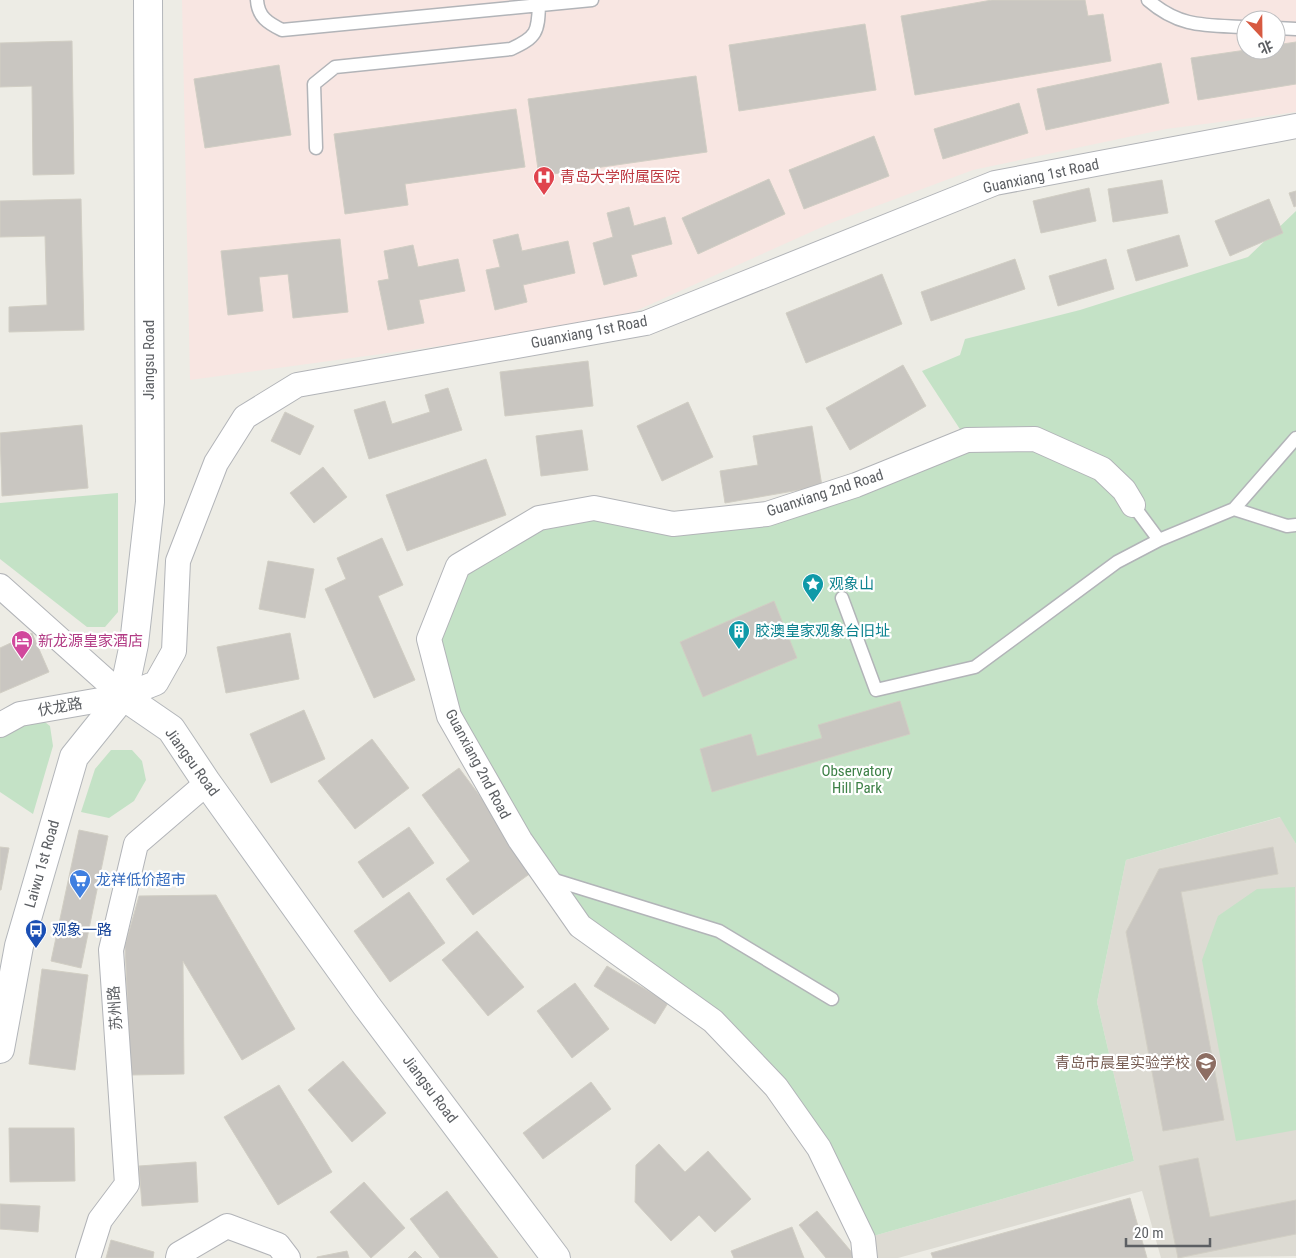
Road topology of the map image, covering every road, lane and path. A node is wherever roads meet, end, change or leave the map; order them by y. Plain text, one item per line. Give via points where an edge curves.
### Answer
1 (148, 0) edge
2 (257, 0) edge
3 (592, 0) edge
4 (1148, 0) edge
5 (539, 5) junction
6 (1236, 26) edge
7 (1296, 126) edge
8 (316, 148) dead end
9 (1296, 438) edge
10 (1133, 505) joint
11 (1234, 509) junction
12 (1296, 525) edge
13 (1159, 540) junction
14 (0, 586) edge
15 (842, 598) dead end
16 (123, 696) junction
17 (0, 725) edge
18 (207, 783) junction
19 (546, 877) junction
20 (832, 999) dead end
21 (0, 1049) edge
22 (88, 1258) edge
23 (178, 1258) edge
24 (288, 1258) edge
25 (556, 1258) edge
26 (865, 1258) edge

1 - 16 main road, Jiangsu Road via 150,502 134,644
2 - 5 lane via 257,8 265,21 282,30
3 - 5 lane
4 - 6 lane via 1164,14 1193,24
5 - 8 lane via 538,29 530,40 512,49 335,67 314,84
7 - 16 street, Guanxiang 1st Road via 994,183 646,323 297,385 245,417 216,463 178,561 174,651 156,683
9 - 11 lane
10 - 13 lane
10 - 19 street, Guanxiang 2nd Road via 1124,490 1102,469 1035,439 967,440 856,485 767,514 673,524 594,508 539,518 458,566 429,639 449,716 520,840
11 - 12 lane via 1287,526
11 - 13 lane
13 - 15 lane via 1116,562 975,667 876,690
14 - 16 street
16 - 17 street, 伏龙路 via 20,714
16 - 18 main road, Jiangsu Road via 171,729
16 - 21 main road, Laiwu 1st Road via 74,757 19,946
18 - 22 street, 苏州路 via 136,844 111,950 127,1184 100,1220
18 - 25 main road, Jiangsu Road via 366,1004
19 - 20 lane via 719,931
19 - 26 street, Guanxiang 2nd Road via 580,926 713,1021 776,1087 819,1148 863,1239
23 - 24 street via 179,1254 227,1226 278,1245

